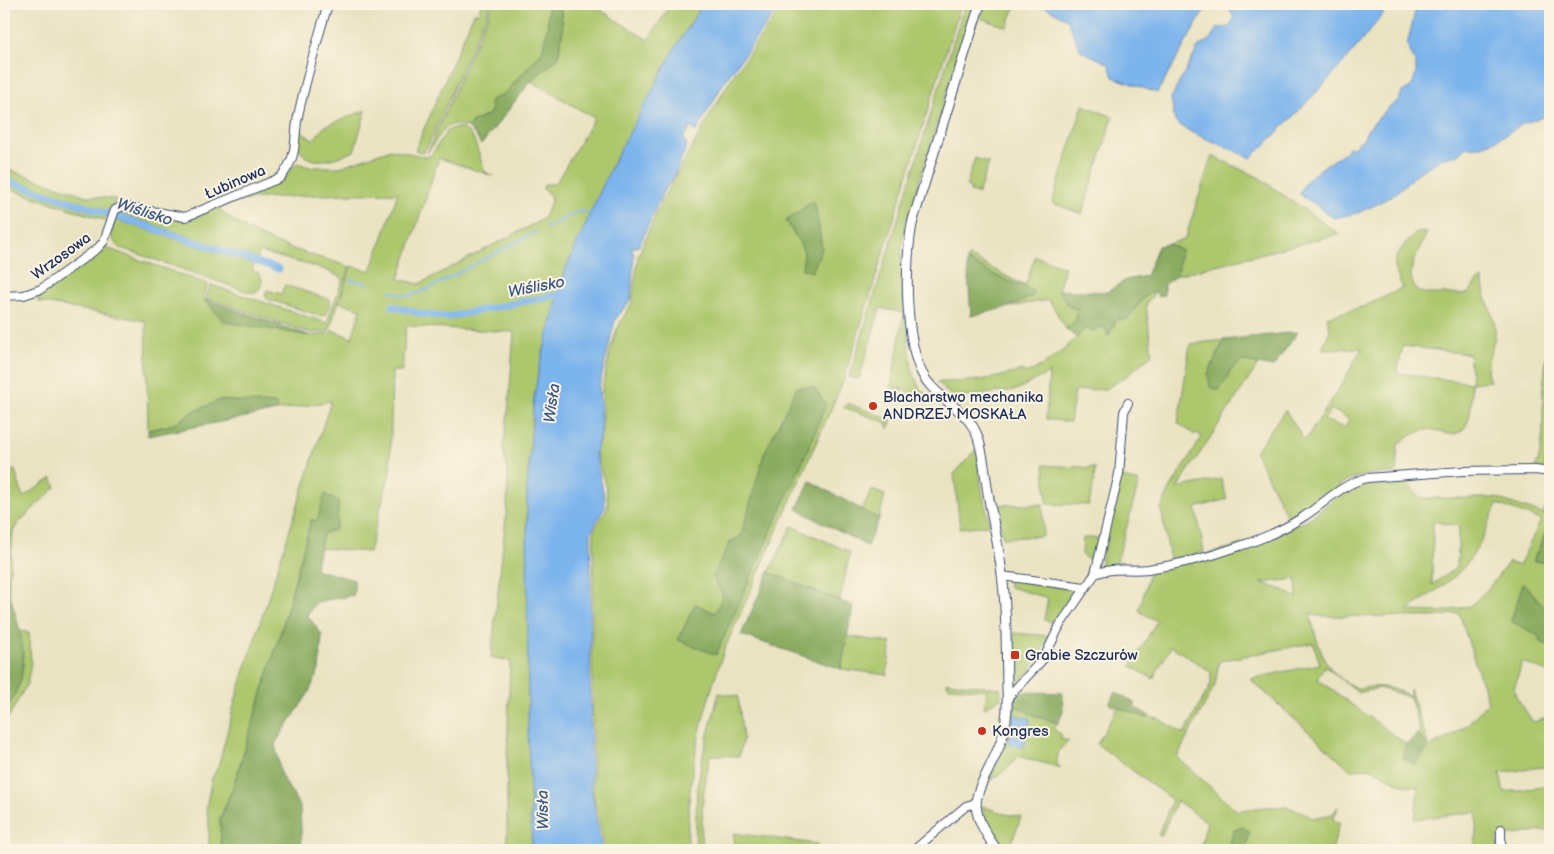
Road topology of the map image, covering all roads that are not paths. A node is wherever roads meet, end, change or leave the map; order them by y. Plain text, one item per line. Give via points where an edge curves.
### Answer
1 (328, 4) edge
2 (980, 4) edge
3 (104, 241) joint
4 (4, 296) edge
5 (1128, 403) dead end
6 (1550, 472) edge
7 (1095, 574) junction
8 (1002, 576) junction
9 (1085, 587) junction
10 (1007, 698) junction
11 (976, 803) junction
12 (1501, 828) dead end
13 (914, 850) edge
14 (997, 850) edge
15 (1501, 850) edge

1 - 3 street, Łubinowa via 298,118 294,156 280,178 184,218 123,206 115,210
2 - 8 street via 913,220 906,281 921,372 936,391 969,419 979,441
3 - 4 street, Wrzosowa via 41,289 24,295
5 - 7 street via 1124,412 1119,474
6 - 7 street via 1462,471 1360,479 1342,487 1300,519 1237,547 1154,568 1113,569
7 - 9 street
8 - 9 street
8 - 10 street
9 - 10 street via 1060,625 1044,658
10 - 11 street via 1004,734 980,784
11 - 13 street via 966,806
11 - 14 street via 980,825
12 - 15 street

